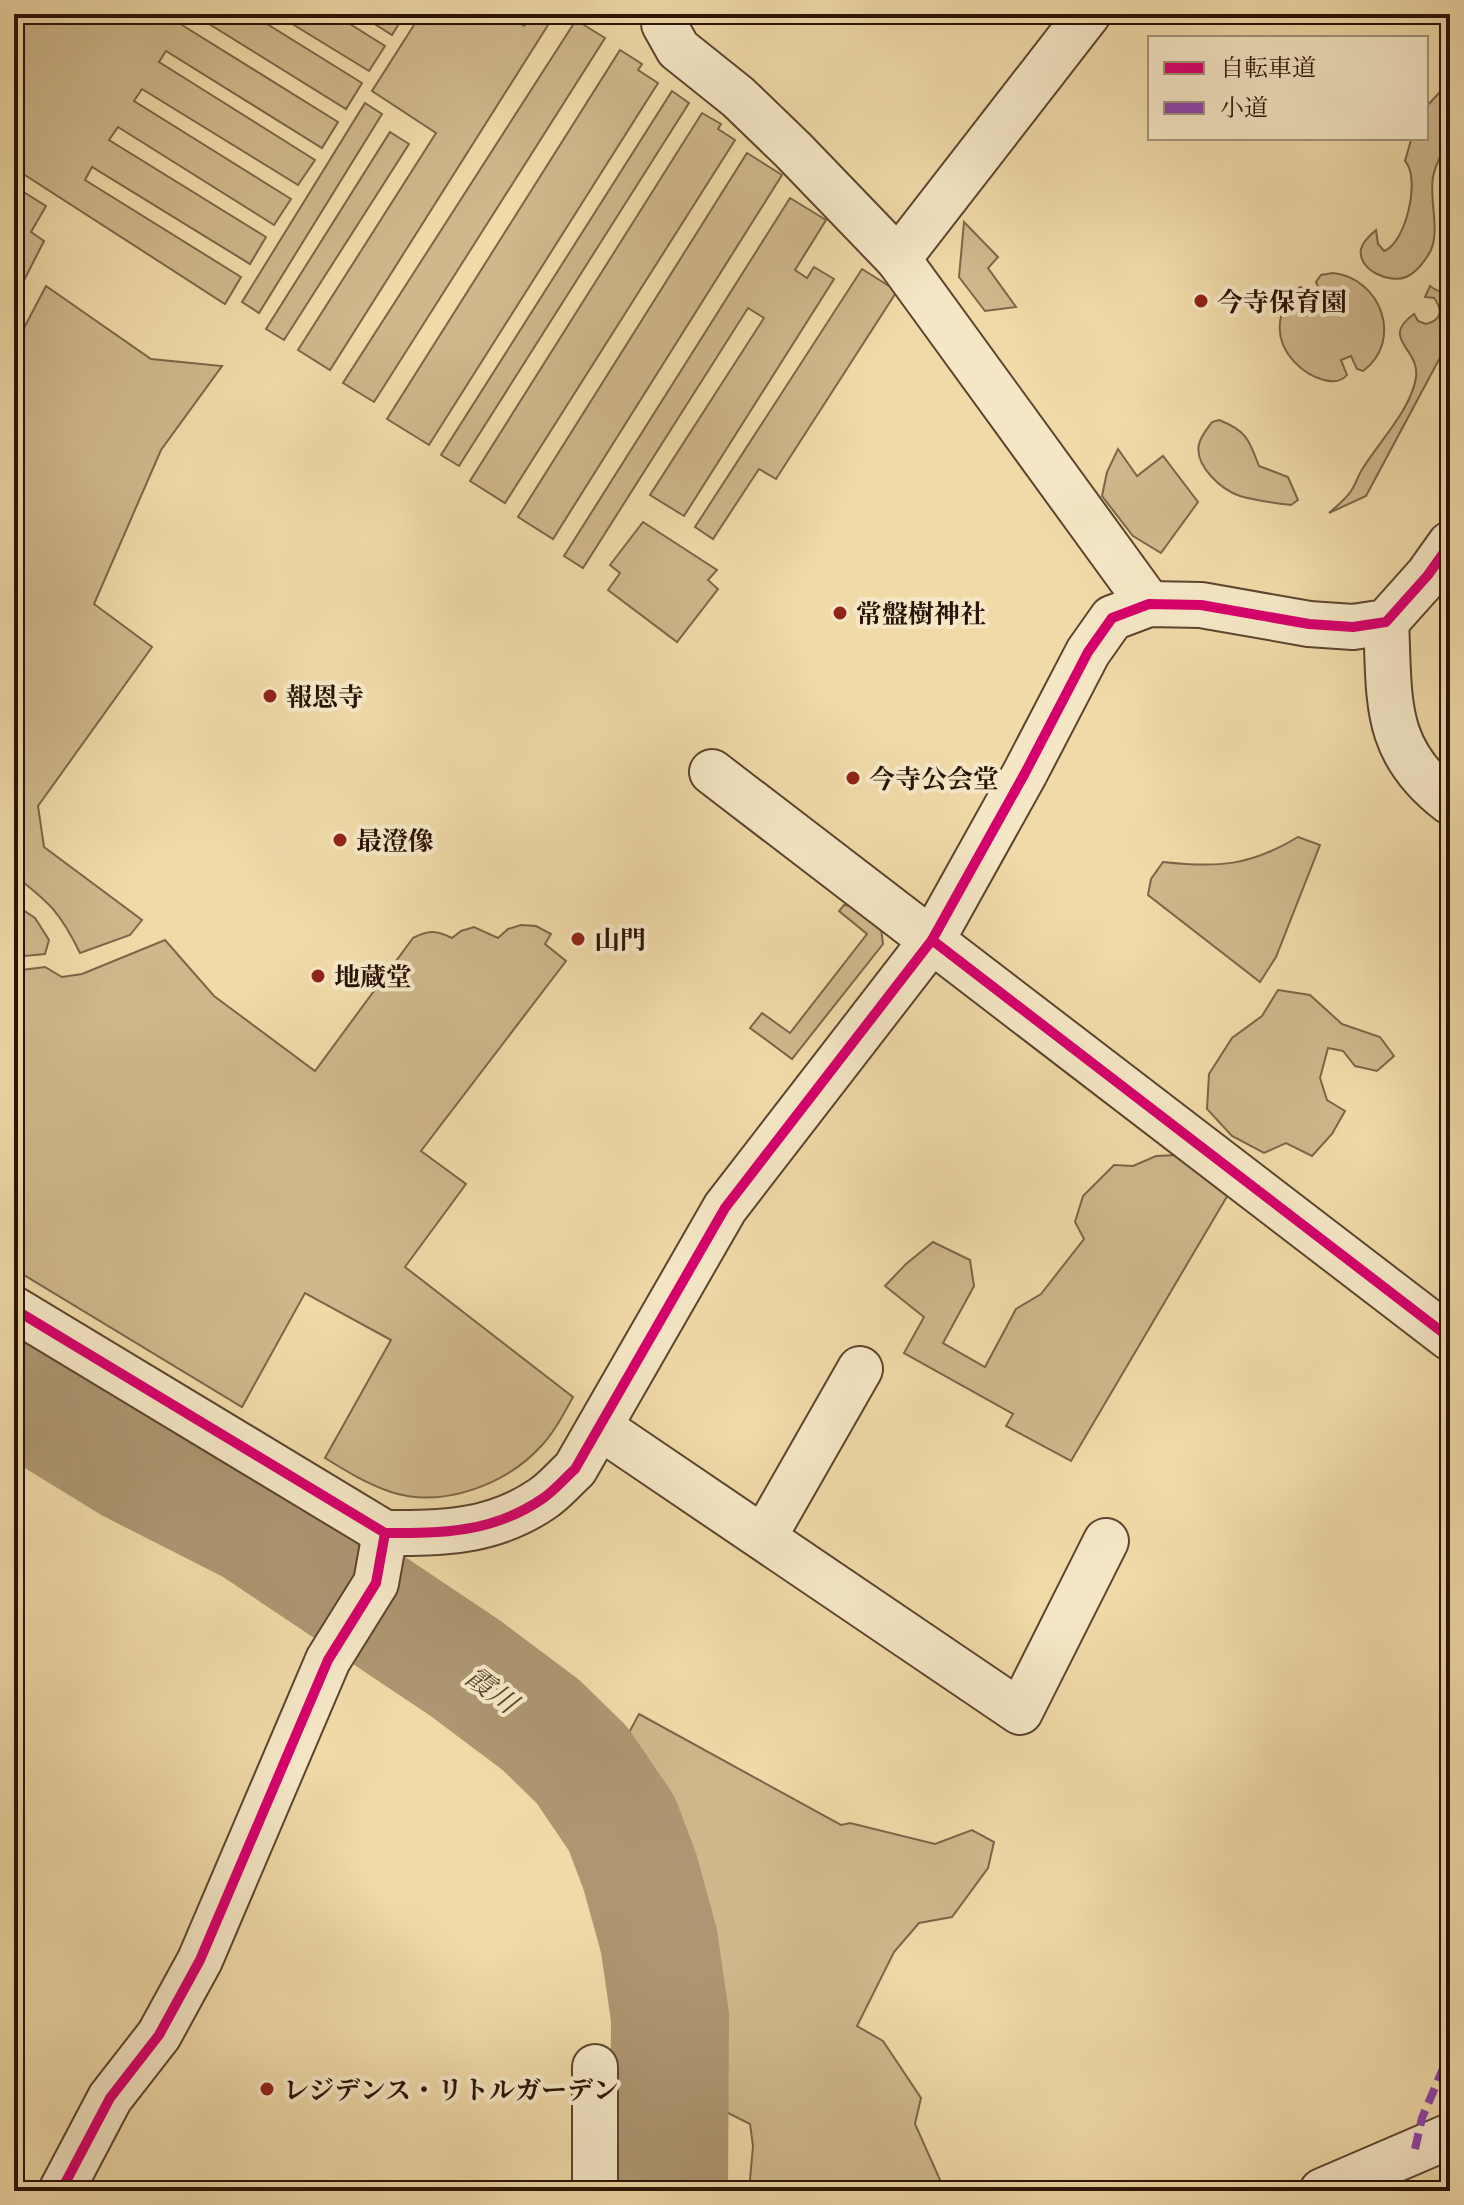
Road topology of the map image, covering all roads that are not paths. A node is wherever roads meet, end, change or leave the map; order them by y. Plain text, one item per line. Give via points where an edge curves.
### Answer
1 (664, 14) edge
2 (1088, 14) edge
3 (898, 259) junction
4 (1450, 544) edge
5 (1149, 604) junction
6 (1386, 622) junction
7 (712, 772) dead end
8 (1450, 802) edge
9 (932, 940) junction
10 (14, 1309) edge
11 (1450, 1338) edge
12 (860, 1369) dead end
13 (601, 1428) junction
14 (764, 1537) junction
15 (1106, 1541) dead end
16 (382, 1547) junction
17 (595, 2067) dead end
18 (1450, 2136) edge
19 (61, 2191) edge
20 (595, 2191) edge
21 (1322, 2191) edge

1 - 3 street via 678,49 738,97
2 - 3 street
3 - 5 street
4 - 6 street
5 - 6 street via 1201,605 1323,625
5 - 9 street via 1112,618 1088,652
6 - 8 street via 1393,722 1403,752 1420,777
7 - 9 street
9 - 11 street
9 - 13 street via 725,1208
10 - 16 street
12 - 14 street
13 - 14 street
13 - 16 street via 575,1469 543,1498 501,1522
14 - 15 street via 1020,1712
16 - 19 street via 376,1583 334,1651 200,1960 159,2035 110,2098
17 - 20 street
18 - 21 street

